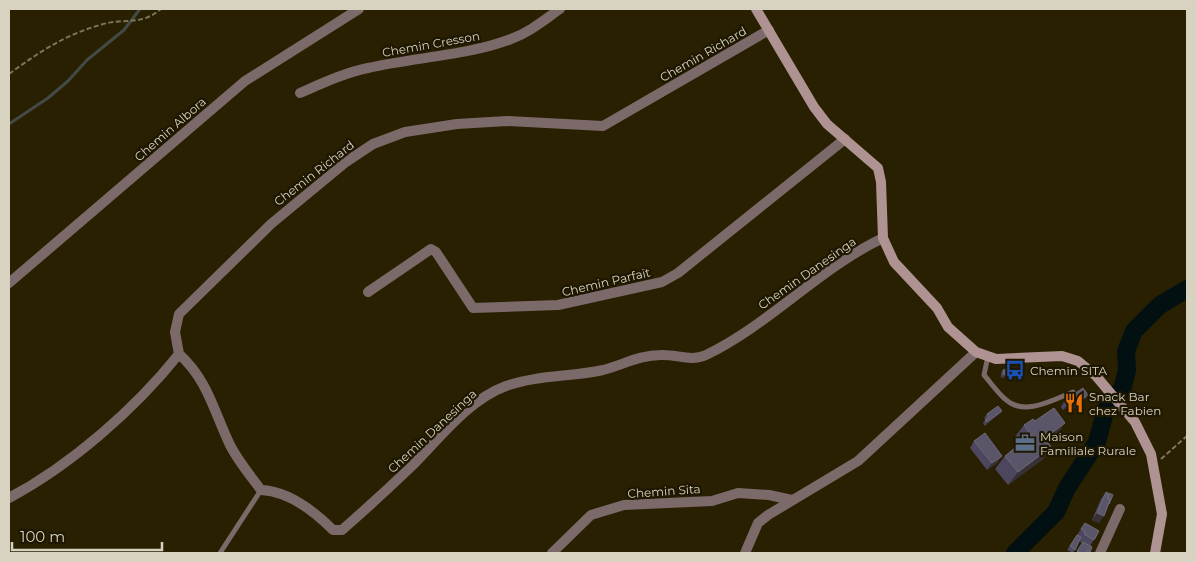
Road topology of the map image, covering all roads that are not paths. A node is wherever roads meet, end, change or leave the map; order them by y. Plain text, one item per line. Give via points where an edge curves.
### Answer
1 (359, 9) edge
2 (560, 9) edge
3 (756, 9) edge
4 (769, 30) junction
5 (300, 94) dead end
6 (845, 139) junction
7 (882, 238) junction
8 (9, 283) edge
9 (368, 292) dead end
10 (976, 352) junction
11 (179, 354) junction
12 (988, 356) junction
13 (1073, 392) edge
14 (261, 490) junction
15 (9, 498) edge
16 (792, 500) junction
17 (1120, 509) dead end
18 (220, 553) edge
19 (552, 553) edge
20 (745, 553) edge
21 (1100, 553) edge
22 (1155, 553) edge

1 - 8 street, Chemin Albora via 245,81
2 - 5 street, Chemin Cresson via 533,29 512,39 481,49 370,67 344,74
3 - 4 main road
4 - 6 main road via 814,107
4 - 11 street, Chemin Richard via 602,126 507,121 457,124 405,132 373,144 271,224 179,314 175,332
6 - 7 main road via 878,168
6 - 9 street, Chemin Parfait via 678,273 662,282 558,305 473,308 431,249
7 - 10 main road via 894,262 937,308 948,327
7 - 14 street, Chemin Danesinga via 836,266 738,337 704,356 684,358 662,354 628,360 605,370 506,386 478,401 384,494 342,530 333,530 298,502 274,490
10 - 12 main road
10 - 16 street via 858,461
11 - 14 street via 190,363 208,391 230,445
11 - 15 street via 105,430 31,486
12 - 13 lane via 984,375 1006,401 1020,407 1037,406
12 - 22 main road via 1012,360 1062,356 1078,361 1096,376 1135,422 1153,464 1162,514
14 - 18 lane
16 - 19 street, Chemin Sita via 738,493 712,501 624,506 591,515
16 - 20 street via 758,523
17 - 21 street

